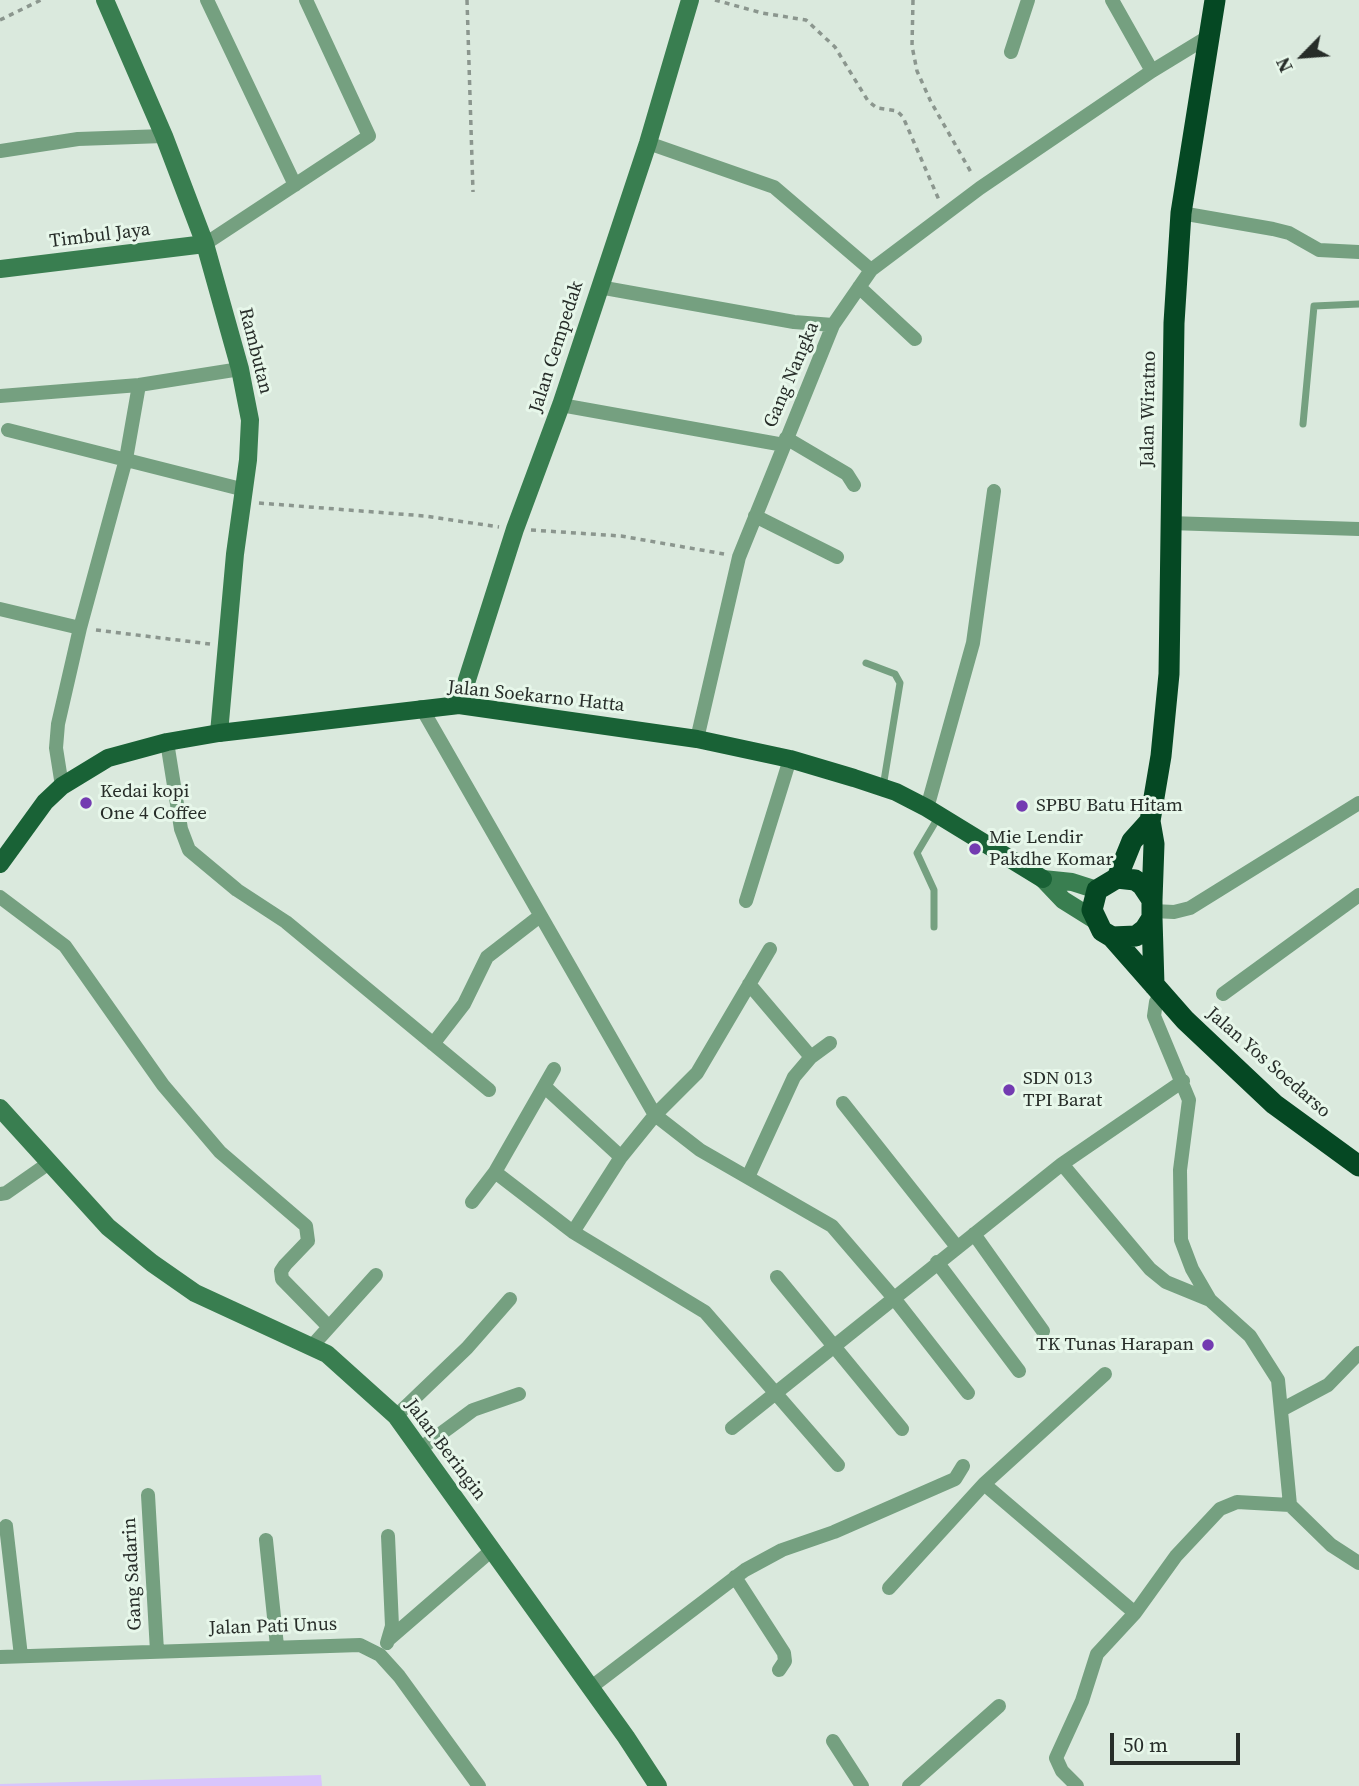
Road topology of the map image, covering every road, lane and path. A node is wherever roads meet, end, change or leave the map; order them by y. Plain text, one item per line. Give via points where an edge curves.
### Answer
1 (41, 0) edge
2 (105, 0) edge
3 (207, 0) edge
4 (306, 0) edge
5 (467, 0) edge
6 (690, 0) edge
7 (715, 0) edge
8 (913, 0) edge
9 (1028, 0) edge
10 (1112, 0) edge
11 (1215, 0) edge
12 (0, 20) edge
13 (1212, 35) junction
14 (1011, 52) dead end
15 (1152, 71) junction
16 (164, 136) junction
17 (648, 143) junction
18 (0, 151) edge
19 (295, 184) junction
20 (980, 188) junction
21 (473, 192) dead end
22 (1181, 213) junction
23 (945, 215) junction
24 (205, 244) junction
25 (1359, 252) edge
26 (0, 269) edge
27 (871, 270) junction
28 (599, 287) junction
29 (859, 287) junction
30 (1359, 304) edge
31 (833, 325) junction
32 (915, 339) dead end
33 (240, 369) junction
34 (139, 385) junction
35 (0, 396) edge
36 (561, 405) junction
37 (1303, 424) dead end
38 (8, 430) dead end
39 (785, 441) junction
40 (126, 459) junction
41 (854, 485) dead end
42 (994, 491) dead end
43 (244, 495) junction
44 (755, 516) junction
45 (1169, 523) junction
46 (515, 529) junction
47 (1359, 529) edge
48 (739, 557) junction
49 (837, 557) dead end
50 (0, 609) edge
51 (79, 628) junction
52 (226, 646) junction
53 (866, 663) dead end
54 (459, 705) junction
55 (421, 707) junction
56 (219, 733) junction
57 (697, 738) junction
58 (167, 741) junction
59 (790, 760) junction
60 (62, 786) junction
61 (883, 788) junction
62 (1359, 803) edge
63 (934, 812) junction
64 (1150, 821) junction
65 (2, 856) edge
66 (1117, 878) junction
67 (1043, 879) junction
68 (1097, 890) junction
69 (1359, 895) edge
70 (0, 897) edge
71 (746, 901) dead end
72 (1152, 910) junction
73 (540, 916) junction
74 (1094, 920) junction
75 (934, 927) dead end
76 (1112, 937) junction
77 (770, 949) dead end
78 (749, 984) junction
79 (1158, 990) junction
80 (1223, 995) dead end
81 (830, 1043) dead end
82 (433, 1044) junction
83 (811, 1057) junction
84 (554, 1069) dead end
85 (1184, 1081) junction
86 (545, 1087) junction
87 (489, 1090) dead end
88 (843, 1103) dead end
89 (0, 1108) edge
90 (654, 1115) junction
91 (621, 1157) junction
92 (49, 1163) junction
93 (1062, 1164) junction
94 (1359, 1166) edge
95 (495, 1172) junction
96 (748, 1177) junction
97 (2, 1198) edge
98 (472, 1202) dead end
99 (573, 1232) junction
100 (974, 1234) junction
101 (957, 1247) junction
102 (937, 1262) junction
103 (376, 1275) dead end
104 (777, 1277) dead end
105 (894, 1297) junction
106 (510, 1299) dead end
107 (1210, 1300) junction
108 (329, 1327) junction
109 (1043, 1331) dead end
110 (312, 1346) junction
111 (831, 1346) junction
112 (1359, 1353) edge
113 (1018, 1371) dead end
114 (1105, 1374) dead end
115 (774, 1391) junction
116 (968, 1393) dead end
117 (519, 1394) dead end
118 (1281, 1410) junction
119 (396, 1416) junction
120 (732, 1428) dead end
121 (902, 1429) dead end
122 (420, 1449) junction
123 (838, 1465) dead end
124 (963, 1466) dead end
125 (985, 1484) junction
126 (148, 1495) dead end
127 (1290, 1505) junction
128 (6, 1526) dead end
129 (387, 1536) dead end
130 (265, 1540) dead end
131 (492, 1550) junction
132 (1359, 1563) edge
133 (735, 1577) junction
134 (890, 1588) dead end
135 (1135, 1613) junction
136 (388, 1640) junction
137 (277, 1646) junction
138 (157, 1651) junction
139 (380, 1655) junction
140 (20, 1656) junction
141 (0, 1657) edge
142 (779, 1670) dead end
143 (590, 1688) junction
144 (999, 1706) dead end
145 (833, 1741) dead end
146 (479, 1786) edge
147 (658, 1786) edge
148 (862, 1786) edge
149 (909, 1786) edge
150 (1077, 1786) edge

1 - 12 path
2 - 16 street, Rambutan
3 - 19 street
4 - 19 street via 369,136
5 - 21 path
6 - 17 street, Jalan Cempedak
7 - 23 path via 806,20 835,47 868,101 903,117
8 - 20 path via 912,46 917,71
9 - 14 street
10 - 15 street
11 - 13 highway, Jalan Wiratno
13 - 15 street, Gang Nangka
13 - 22 highway, Jalan Wiratno
15 - 20 street, Gang Nangka
16 - 18 street via 78,139
16 - 24 street, Rambutan
17 - 27 street via 774,187
17 - 28 street, Jalan Cempedak
19 - 24 street
20 - 23 street, Gang Nangka
22 - 25 street via 1273,229 1319,250
22 - 45 highway, Jalan Wiratno
23 - 27 street, Gang Nangka
24 - 26 street, Timbul Jaya
24 - 33 street, Rambutan
27 - 29 street, Gang Nangka
28 - 31 street
28 - 36 street, Jalan Cempedak
29 - 31 street, Gang Nangka
29 - 32 street
30 - 37 lane via 1314,306
31 - 39 street, Gang Nangka
33 - 34 street
33 - 43 street, Rambutan via 250,420
34 - 35 street
34 - 40 street
36 - 39 street
36 - 46 street, Jalan Cempedak
38 - 40 street
39 - 41 street via 847,474
39 - 44 street, Gang Nangka
40 - 43 street
40 - 51 street
42 - 63 street via 973,643
43 - 46 path
43 - 52 street, Rambutan
44 - 48 street, Gang Nangka
44 - 49 street
45 - 47 street
45 - 64 highway, Jalan Wiratno via 1169,674
46 - 48 path via 621,536
46 - 54 street, Jalan Cempedak
48 - 57 street, Gang Nangka
50 - 51 street
51 - 52 path
51 - 60 street via 55,748
52 - 56 street, Rambutan
53 - 61 lane via 895,674 900,683
54 - 55 main road, Jalan Soekarno Hatta
54 - 57 main road, Jalan Soekarno Hatta
55 - 56 main road, Jalan Soekarno Hatta
55 - 73 street
56 - 58 main road, Jalan Soekarno Hatta
57 - 59 main road, Jalan Soekarno Hatta
58 - 60 main road, Jalan Soekarno Hatta via 108,758
58 - 82 street via 181,829 189,850 215,874 286,922
59 - 61 main road, Jalan Soekarno Hatta
59 - 71 street
60 - 65 main road, Jalan Soekarno Hatta
61 - 63 main road, Jalan Soekarno Hatta
62 - 72 street via 1189,908
63 - 67 main road, Jalan Soekarno Hatta
63 - 75 lane via 917,853 933,890
64 - 66 highway, Jalan Wiratno via 1132,841
64 - 72 highway, Jalan Wiratno
66 - 68 highway
66 - 72 highway via 1142,885
67 - 68 street, Jalan Soekarno Hatta
67 - 74 street, Jalan Soekarno Hatta via 1063,900
68 - 74 highway
69 - 80 street
70 - 108 street via 65,946 163,1085 220,1152 306,1226 308,1241 281,1270 282,1279
72 - 76 highway via 1145,929 1136,936
72 - 79 highway
73 - 82 street via 487,957 464,1004
73 - 90 street
74 - 76 highway
76 - 79 highway, Jalan Yos Soedarso
77 - 78 street
78 - 83 street
78 - 90 street via 697,1073
79 - 85 street via 1154,1016
79 - 94 highway, Jalan Yos Soedarso via 1274,1104
81 - 83 street
82 - 87 street
83 - 96 street via 784,1094
84 - 86 street
85 - 93 street
85 - 107 street via 1189,1100 1180,1170 1181,1240
86 - 91 street
86 - 95 street
88 - 101 street
89 - 92 street, Jalan Beringin
90 - 91 street
90 - 96 street via 700,1150
91 - 99 street
92 - 97 street
92 - 110 street, Jalan Beringin via 108,1227 195,1293
93 - 100 street
93 - 107 street via 1150,1269 1166,1282
95 - 98 street
95 - 99 street
96 - 105 street via 832,1226
99 - 115 street via 705,1312
100 - 101 street
100 - 109 street
101 - 102 street
102 - 105 street
102 - 113 street
103 - 108 street
104 - 111 street
105 - 111 street
105 - 116 street
106 - 119 street
107 - 118 street via 1250,1336 1267,1359 1278,1380
108 - 110 street
110 - 119 street, Jalan Beringin
111 - 115 street
111 - 121 street
112 - 118 street via 1328,1385
114 - 125 street
115 - 120 street
115 - 123 street
117 - 122 street via 473,1410
118 - 127 street
119 - 122 street, Jalan Beringin
122 - 131 street, Jalan Beringin
124 - 133 street via 955,1479 782,1550
125 - 134 street
125 - 135 street
126 - 138 street, Gang Sadarin
127 - 132 street via 1331,1545
127 - 135 street via 1237,1502 1220,1509 1176,1556
128 - 140 street
129 - 136 street via 392,1626
130 - 137 street
131 - 136 street
131 - 143 street, Jalan Beringin
133 - 142 street via 784,1653
133 - 143 street
135 - 150 street via 1097,1654 1056,1758
136 - 139 street
137 - 138 street, Jalan Pati Unus
137 - 139 street, Jalan Pati Unus via 352,1644
138 - 140 street, Jalan Pati Unus
139 - 146 street
140 - 141 street, Jalan Pati Unus
143 - 147 street, Jalan Beringin
144 - 149 street
145 - 148 street

